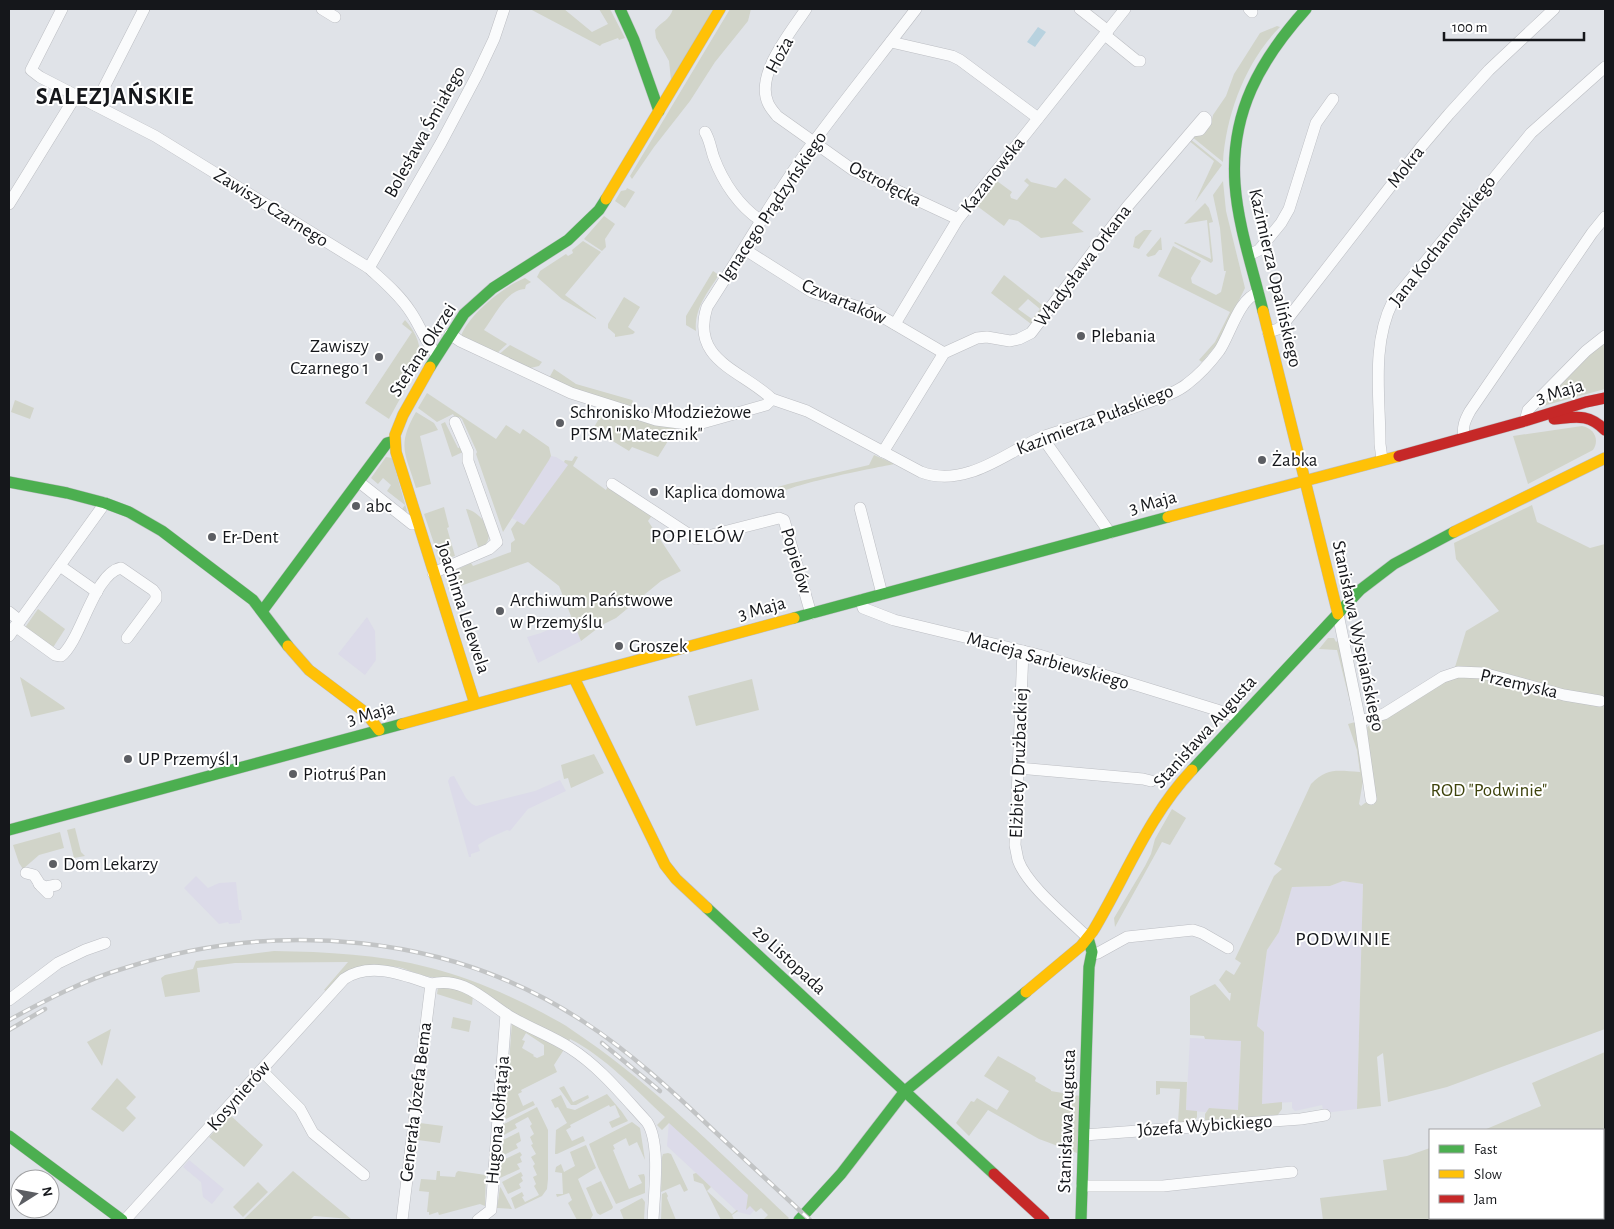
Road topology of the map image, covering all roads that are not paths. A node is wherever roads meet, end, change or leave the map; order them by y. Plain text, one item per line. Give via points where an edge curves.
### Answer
1 (62, 9) edge
2 (144, 9) edge
3 (322, 9) edge
4 (504, 9) edge
5 (620, 9) edge
6 (720, 9) edge
7 (806, 9) edge
8 (916, 9) edge
9 (1080, 9) edge
10 (1125, 9) edge
11 (1306, 9) edge
12 (1554, 9) edge
13 (335, 17) dead end
14 (1106, 33) junction
15 (891, 42) junction
16 (1140, 61) dead end
17 (1605, 67) edge
18 (75, 96) junction
19 (1333, 98) dead end
20 (95, 105) junction
21 (659, 111) junction
22 (1038, 118) junction
23 (1192, 131) dead end
24 (705, 132) dead end
25 (814, 143) junction
26 (9, 204) edge
27 (1605, 217) edge
28 (958, 219) junction
29 (760, 220) junction
30 (744, 249) junction
31 (1249, 255) junction
32 (369, 268) junction
33 (1258, 293) junction
34 (895, 324) junction
35 (1268, 332) junction
36 (450, 334) junction
37 (1605, 336) edge
38 (944, 353) junction
39 (437, 355) junction
40 (1605, 398) edge
41 (772, 399) junction
42 (1525, 421) junction
43 (455, 422) dead end
44 (1605, 430) edge
45 (1045, 436) junction
46 (1464, 438) junction
47 (394, 441) junction
48 (883, 452) junction
49 (1605, 458) edge
50 (1382, 459) junction
51 (1306, 481) junction
52 (9, 482) edge
53 (359, 482) junction
54 (612, 484) dead end
55 (105, 503) junction
56 (860, 508) dead end
57 (417, 522) junction
58 (1110, 533) junction
59 (60, 566) junction
60 (433, 573) junction
61 (97, 592) junction
62 (882, 594) junction
63 (861, 600) junction
64 (263, 610) junction
65 (9, 612) edge
66 (811, 614) junction
67 (1338, 614) junction
68 (14, 627) edge
69 (127, 638) dead end
70 (1023, 651) junction
71 (574, 678) junction
72 (1600, 701) dead end
73 (475, 704) junction
74 (1240, 719) junction
75 (1360, 721) junction
76 (379, 730) junction
77 (1018, 768) junction
78 (1151, 782) dead end
79 (1371, 799) dead end
80 (9, 830) edge
81 (26, 873) dead end
82 (46, 889) dead end
83 (1088, 938) junction
84 (106, 943) dead end
85 (1228, 948) dead end
86 (1092, 954) junction
87 (1068, 958) junction
88 (1089, 967) junction
89 (431, 984) junction
90 (9, 1000) edge
91 (506, 1014) junction
92 (261, 1070) junction
93 (905, 1091) junction
94 (1325, 1115) dead end
95 (1084, 1135) junction
96 (9, 1136) edge
97 (1292, 1172) dead end
98 (364, 1174) dead end
99 (1082, 1186) junction
100 (122, 1220) edge
101 (126, 1220) edge
102 (402, 1220) edge
103 (478, 1220) edge
104 (653, 1220) edge
105 (799, 1220) edge
106 (1044, 1220) edge
107 (1081, 1220) edge

1 - 18 street, Zawiszy Czarnego via 31,70
2 - 20 street
3 - 13 street
4 - 32 street, Bolesława Śmiałego via 477,75
5 - 21 street
6 - 21 street, Stefana Okrzei
7 - 25 street, Hoża via 767,73 766,94 767,102 777,116
8 - 15 street, Ignacego Prądzyńskiego
9 - 14 street
10 - 14 street, Kazanowska
11 - 31 street, Kazimierza Opalińskiego via 1260,67 1242,110 1235,187
12 - 35 street, Mokra via 1472,88 1421,147 1282,326
14 - 16 street
14 - 22 street, Kazanowska
15 - 22 street via 960,60
15 - 25 street, Ignacego Prądzyńskiego
17 - 50 street, Jana Kochanowskiego via 1531,133 1392,300 1379,346
18 - 20 street, Zawiszy Czarnego
18 - 26 street
19 - 31 street via 1316,124 1289,209 1259,250
20 - 32 street, Zawiszy Czarnego via 168,144
21 - 36 street, Stefana Okrzei via 607,198 588,222 559,246 493,288 464,314
22 - 28 street, Kazanowska
23 - 38 street, Władysława Orkana via 1127,207 1031,334 1010,341 977,338
24 - 29 street via 727,185 748,212
25 - 28 street, Ostrołęcka via 853,170
25 - 29 street, Ignacego Prądzyńskiego
27 - 46 street via 1470,411 1463,430
28 - 34 street, Kazanowska
29 - 30 street, Ignacego Prądzyńskiego
30 - 34 street, Czwartaków via 812,292 874,312
30 - 41 street, Ignacego Prądzyńskiego via 707,307 703,334 712,353
31 - 33 street, Kazimierza Opalińskiego
32 - 39 street, Zawiszy Czarnego via 410,311
33 - 35 street, Kazimierza Opalińskiego
33 - 45 street, Kazimierza Pułaskiego via 1246,301 1219,351 1186,385 1131,409
34 - 38 street, Czwartaków
35 - 51 street, Kazimierza Opalińskiego
36 - 39 street, Stefana Okrzei
36 - 41 street via 571,393 656,420 702,424 766,405
37 - 42 street via 1528,410
38 - 48 street
39 - 47 street, Stefana Okrzei via 403,414
40 - 42 street, 3 Maja
41 - 48 street, Kazimierza Pułaskiego via 807,411
42 - 44 street, 3 Maja via 1584,416
42 - 46 street, 3 Maja
43 - 60 street via 468,452 468,461 496,542 489,550
45 - 48 street, Kazimierza Pułaskiego via 980,468 946,476 922,472
45 - 58 street via 1047,444
46 - 50 street, 3 Maja
47 - 53 street, Stefana Okrzei via 387,443
47 - 57 street, Joachima Lelewela
49 - 67 street, Stanisława Augusta via 1406,557 1372,580
50 - 51 street, 3 Maja
51 - 58 street, 3 Maja
51 - 67 street, Stanisława Wyspiańskiego
52 - 55 street
53 - 57 street, Joachima Lelewela via 412,524
53 - 64 street, Stefana Okrzei
54 - 66 street, Popielów via 696,539 779,518 784,520
55 - 59 street
55 - 64 street via 129,512 162,531
56 - 62 street
57 - 60 street, Joachima Lelewela
58 - 62 street, 3 Maja
59 - 61 street
59 - 68 street
60 - 73 street, Joachima Lelewela
61 - 68 street via 61,656
61 - 69 street via 110,572 121,568 156,594 156,599
62 - 63 street, 3 Maja
63 - 66 street, 3 Maja
63 - 70 street, Macieja Sarbiewskiego via 863,608 894,620
64 - 76 street via 309,670 366,713
65 - 68 street
66 - 71 street, 3 Maja
67 - 74 street, Stanisława Augusta
67 - 75 street, Stanisława Wyspiańskiego
70 - 74 street, Macieja Sarbiewskiego
70 - 77 street, Elżbiety Drużbackiej
71 - 73 street, 3 Maja
71 - 93 street, 29 Listopada via 653,843 671,873
72 - 75 street, Przemyska via 1564,695 1483,673 1458,672 1443,677 1384,714
73 - 76 street, 3 Maja
74 - 83 street, Stanisława Augusta via 1169,797
75 - 79 street, Stanisława Wyspiańskiego
76 - 80 street, 3 Maja
77 - 78 street
77 - 83 street, Elżbiety Drużbackiej via 1015,845 1018,860 1038,890
81 - 82 street via 34,875
83 - 86 street, Stanisława Augusta
83 - 87 street
84 - 90 street via 58,963
85 - 86 street via 1193,930 1127,937
86 - 88 street, Stanisława Augusta
87 - 88 street via 1084,958
87 - 93 street
88 - 95 street, Stanisława Augusta
89 - 91 street via 450,982 463,986 477,992
89 - 92 street, Kosynierów via 378,970 353,972
89 - 102 street, Generała Józefa Bema
91 - 103 street, Hugona Kołłątaja via 490,1210
91 - 104 street via 586,1059 648,1122 654,1140
92 - 98 street via 300,1108 313,1133
92 - 101 street, Kosynierów
93 - 105 street via 841,1174
93 - 106 street, 29 Listopada
94 - 95 street, Józefa Wybickiego
95 - 99 street, Stanisława Augusta
96 - 100 street
97 - 99 street via 1163,1186
99 - 107 street, Stanisława Augusta

